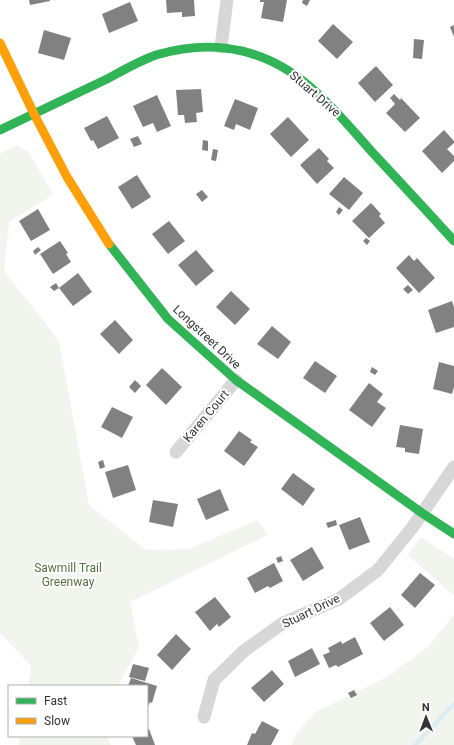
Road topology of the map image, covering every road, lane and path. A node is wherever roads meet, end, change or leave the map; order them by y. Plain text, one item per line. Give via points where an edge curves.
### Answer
1 (227, 0) edge
2 (0, 43) edge
3 (221, 47) junction
4 (34, 114) junction
5 (0, 130) edge
6 (454, 241) edge
7 (236, 380) junction
8 (176, 452) dead end
9 (454, 467) edge
10 (422, 513) junction
11 (454, 534) edge
12 (204, 716) dead end

1 - 3 street
2 - 4 street, Longstreet Drive
3 - 4 street, Stuart Drive via 192,48 154,56
3 - 6 street, Stuart Drive via 241,50 266,59 305,82 330,105
4 - 5 street, Stuart Drive
4 - 7 street, Longstreet Drive via 67,178 110,246 168,319
7 - 8 street, Karen Court
7 - 10 street, Longstreet Drive
9 - 10 street, Stuart Drive
10 - 11 street, Longstreet Drive
10 - 12 street, Stuart Drive via 378,570 338,599 283,623 245,650 214,680

